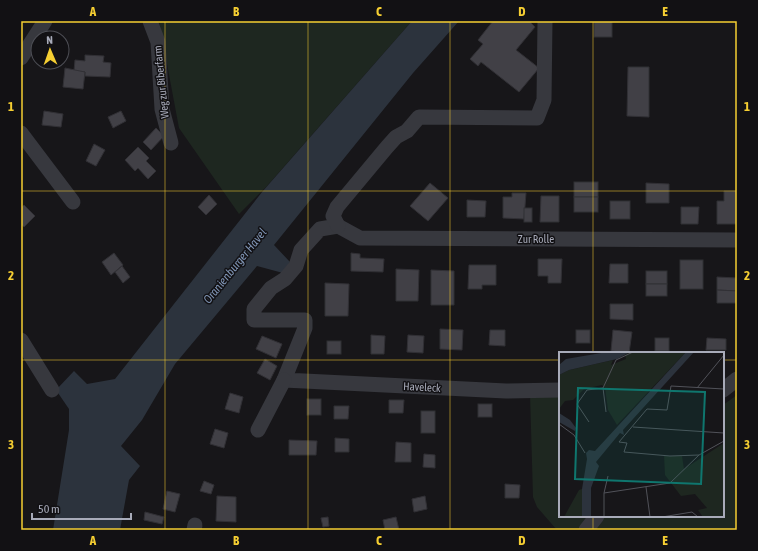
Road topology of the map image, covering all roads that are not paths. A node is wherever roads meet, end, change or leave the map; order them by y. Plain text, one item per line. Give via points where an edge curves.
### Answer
1 (45, 21) edge
2 (150, 21) edge
3 (546, 21) edge
4 (21, 58) edge
5 (21, 132) edge
6 (171, 143) dead end
7 (73, 202) dead end
8 (338, 226) junction
9 (737, 240) edge
10 (21, 340) edge
11 (737, 378) edge
12 (284, 380) junction
13 (724, 380) edge
14 (724, 389) edge
15 (52, 390) dead end
16 (559, 390) edge
17 (258, 430) dead end
18 (596, 517) edge
19 (586, 530) edge

1 - 4 street
2 - 6 street, Weg zur Biberfarm via 158,42 162,109
3 - 8 street via 544,100 537,118 419,117 408,132 396,137 387,146 337,207 333,216
5 - 7 street
8 - 9 street, Zur Rolle via 360,238
8 - 12 street via 320,229 301,250 296,266 285,279 271,288 254,309 254,320 305,320 305,328
10 - 15 street
11 - 13 street
11 - 14 street
12 - 16 street, Haveleck via 506,391
12 - 17 street
18 - 19 street

